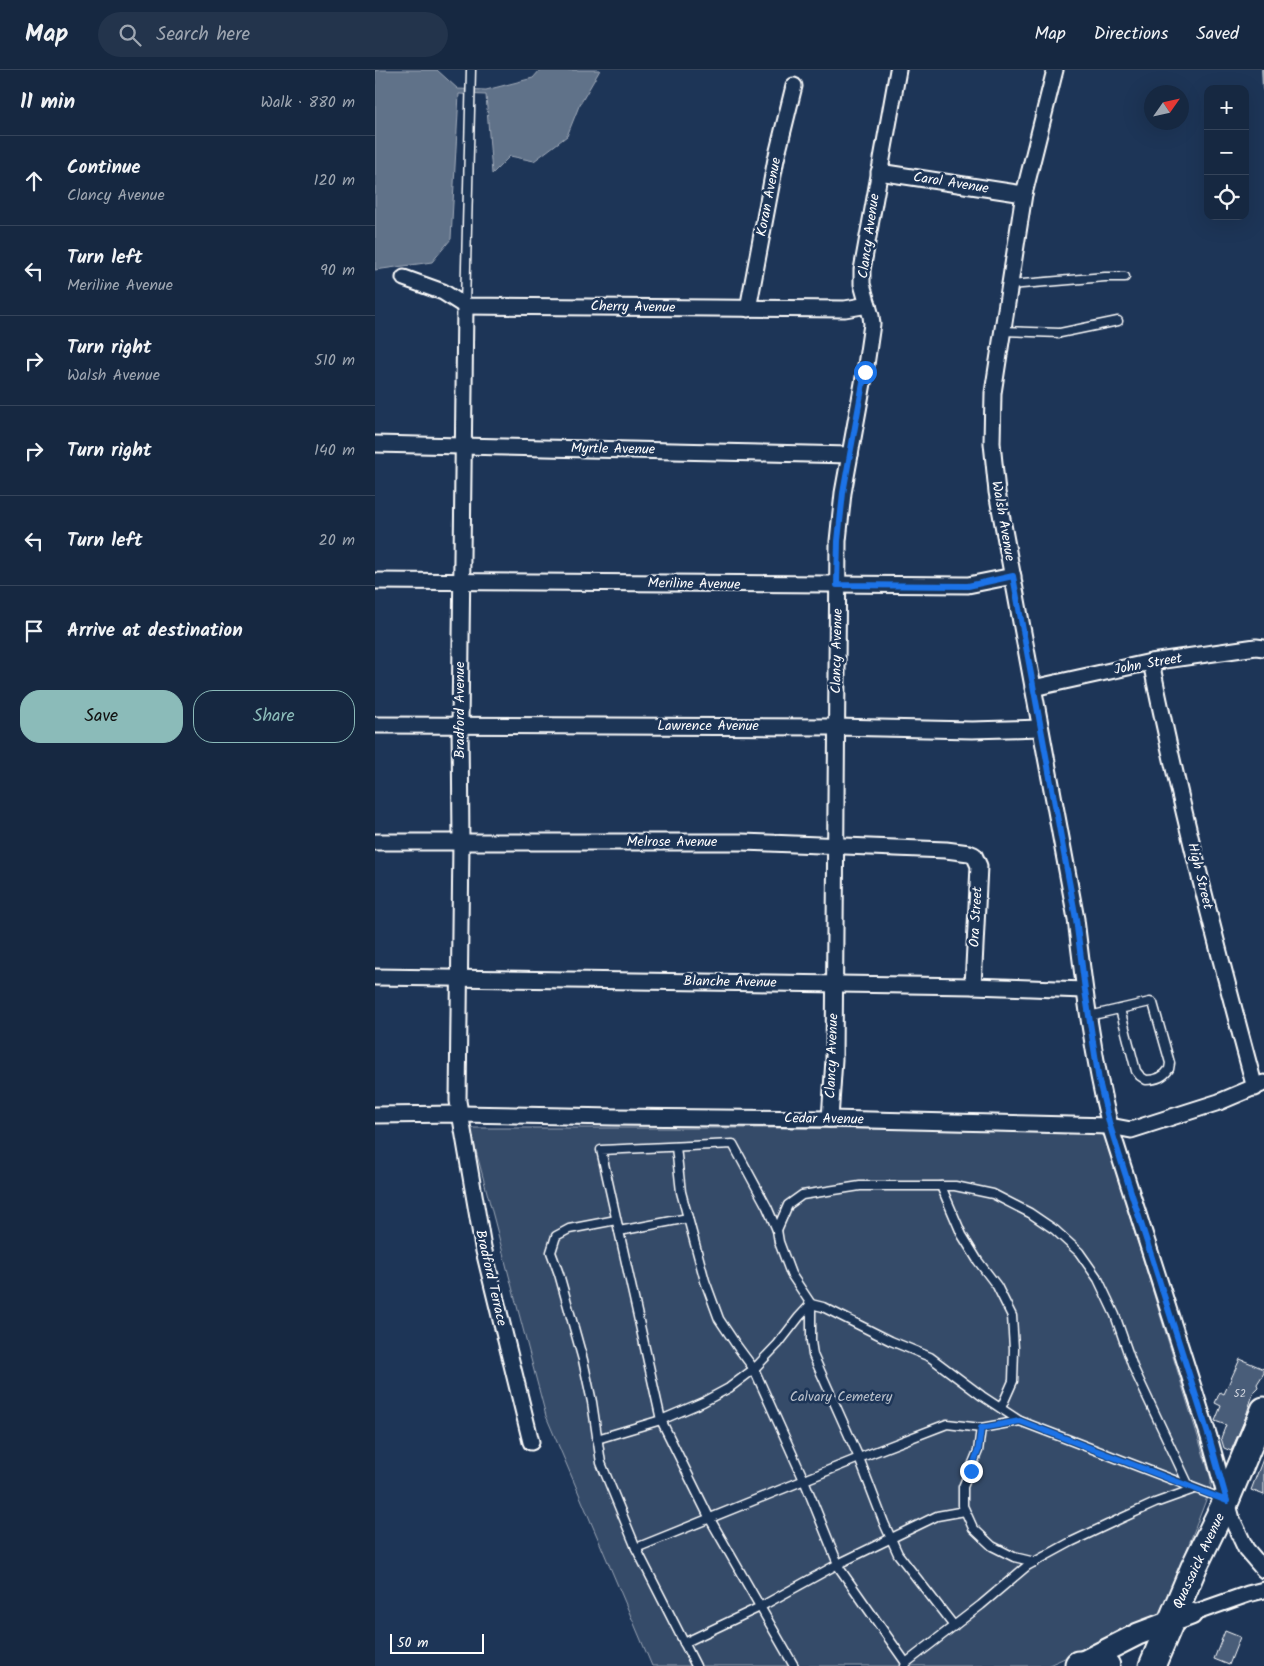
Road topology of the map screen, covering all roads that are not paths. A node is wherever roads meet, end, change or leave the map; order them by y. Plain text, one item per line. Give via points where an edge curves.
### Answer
1 (471, 70) edge
2 (897, 70) edge
3 (1055, 70) edge
4 (794, 86) dead end
5 (879, 172) junction
6 (1024, 194) junction
7 (1125, 277) dead end
8 (404, 278) dead end
9 (1010, 285) junction
10 (868, 305) junction
11 (465, 306) junction
12 (748, 308) junction
13 (1118, 321) dead end
14 (1003, 331) junction
15 (375, 444) edge
16 (463, 445) junction
17 (850, 455) junction
18 (1013, 576) junction
19 (375, 581) edge
20 (461, 582) junction
21 (837, 585) junction
22 (1264, 648) edge
23 (1151, 662) junction
24 (1033, 688) junction
25 (375, 725) edge
26 (460, 725) junction
27 (835, 727) junction
28 (1040, 728) junction
29 (375, 842) edge
30 (461, 842) junction
31 (835, 844) junction
32 (969, 853) joint
33 (375, 976) edge
34 (459, 977) junction
35 (834, 984) junction
36 (973, 986) junction
37 (1085, 990) junction
38 (1120, 1009) junction
39 (1089, 1016) junction
40 (1260, 1086) edge
41 (460, 1114) junction
42 (375, 1115) edge
43 (830, 1119) junction
44 (1110, 1126) junction
45 (676, 1147) junction
46 (941, 1186) junction
47 (688, 1218) junction
48 (616, 1220) junction
49 (777, 1230) junction
50 (619, 1231) junction
51 (811, 1304) junction
52 (754, 1369) junction
53 (1001, 1408) junction
54 (1264, 1410) edge
55 (661, 1420) junction
56 (1020, 1421) junction
57 (981, 1428) junction
58 (597, 1439) junction
59 (531, 1442) dead end
60 (859, 1458) junction
61 (804, 1480) junction
62 (1192, 1488) junction
63 (1227, 1501) junction
64 (965, 1511) junction
65 (709, 1519) junction
66 (891, 1538) junction
67 (636, 1548) junction
68 (1035, 1562) junction
69 (838, 1564) junction
70 (1264, 1570) edge
71 (1264, 1590) edge
72 (760, 1607) junction
73 (1181, 1618) junction
74 (954, 1626) junction
75 (684, 1643) junction
76 (906, 1665) edge
77 (1076, 1665) edge
78 (696, 1666) edge
79 (794, 1666) edge
80 (1107, 1666) edge
81 (1152, 1666) edge
82 (1169, 1666) edge

1 - 11 lane
2 - 5 street, Clancy Avenue
3 - 6 street, Walsh Avenue
4 - 12 street, Koran Avenue via 776,159
5 - 6 street, Carol Avenue
5 - 10 street, Clancy Avenue via 862,270
6 - 9 street, Walsh Avenue
7 - 9 lane
8 - 11 street via 443,292
9 - 14 street, Walsh Avenue
10 - 12 street, Cherry Avenue via 845,309
10 - 17 street, Clancy Avenue via 872,324
11 - 12 street, Cherry Avenue
11 - 16 street, Bradford Avenue
13 - 14 lane via 1060,333
14 - 18 street, Walsh Avenue via 993,393 992,443 997,492
15 - 16 street, Myrtle Avenue
16 - 17 street, Myrtle Avenue
16 - 20 street, Bradford Avenue
17 - 21 street, Clancy Avenue via 838,541
18 - 21 street, Meriline Avenue via 968,586
18 - 24 street, Walsh Avenue
19 - 20 street, Meriline Avenue
20 - 21 street, Meriline Avenue
20 - 26 street, Bradford Avenue
21 - 27 street, Clancy Avenue
22 - 23 street, John Street
23 - 24 street, John Street
23 - 40 street, High Street via 1190,835
24 - 28 street, Walsh Avenue
25 - 26 street, Lawrence Avenue
26 - 27 street, Lawrence Avenue
26 - 30 street, Bradford Avenue
27 - 28 street, Lawrence Avenue
27 - 31 street, Clancy Avenue
28 - 37 street, Walsh Avenue via 1076,919
29 - 30 street, Melrose Avenue
30 - 31 street, Melrose Avenue
30 - 34 street, Bradford Avenue
31 - 32 street, Melrose Avenue
31 - 35 street, Clancy Avenue
32 - 36 street, Ora Street via 974,855 979,866
33 - 34 street, Blanche Avenue
34 - 35 street, Blanche Avenue
34 - 41 street, Bradford Avenue
35 - 36 street, Blanche Avenue
35 - 43 street, Clancy Avenue
36 - 37 street, Blanche Avenue
37 - 39 street, Walsh Avenue
38 - 38 lane via 1153,1003 1170,1063 1165,1074 1146,1080 1138,1073
38 - 39 lane
39 - 44 street, Walsh Avenue
40 - 44 street, Cedar Avenue via 1131,1130
41 - 42 street, Cedar Avenue
41 - 43 street, Cedar Avenue
41 - 59 street, Bradford Terrace via 483,1247
43 - 44 street, Cedar Avenue
44 - 63 street, Walsh Avenue
45 - 47 lane via 681,1192
45 - 48 lane via 601,1150
45 - 49 lane via 733,1144
46 - 49 lane via 860,1186 802,1195 788,1205
46 - 53 lane via 962,1235 997,1286 1012,1316 1013,1381
46 - 62 lane via 993,1194 1030,1213 1079,1252 1098,1279 1133,1367
47 - 50 lane
47 - 52 lane via 719,1319
48 - 50 lane
48 - 58 lane via 569,1229 556,1236 551,1252 583,1360
49 - 51 lane via 791,1274
50 - 55 lane
51 - 52 lane
51 - 53 lane via 930,1357
51 - 60 lane via 813,1356
52 - 55 lane via 729,1388
52 - 61 lane
53 - 56 lane
54 - 63 highway, Quassaick Avenue
55 - 58 lane
55 - 65 lane
56 - 57 lane
56 - 62 lane
57 - 60 lane via 947,1424
57 - 64 lane via 978,1451 963,1487
58 - 67 lane via 601,1463
60 - 61 lane
60 - 66 lane
61 - 65 lane
61 - 69 lane
62 - 63 lane
62 - 68 lane via 1130,1514
63 - 70 street, Walsh Avenue via 1238,1534
63 - 73 highway, Quassaick Avenue via 1216,1542
64 - 66 lane via 937,1516
64 - 68 lane via 973,1528 992,1546
65 - 67 lane
65 - 72 lane
66 - 69 lane
66 - 74 lane via 898,1554
67 - 75 lane
68 - 74 lane
69 - 72 lane
69 - 76 lane
71 - 73 street
72 - 75 lane
72 - 79 lane
73 - 77 main road, Quassaick Avenue via 1138,1634
73 - 81 highway
73 - 82 highway
74 - 76 lane
75 - 78 lane
77 - 80 highway

